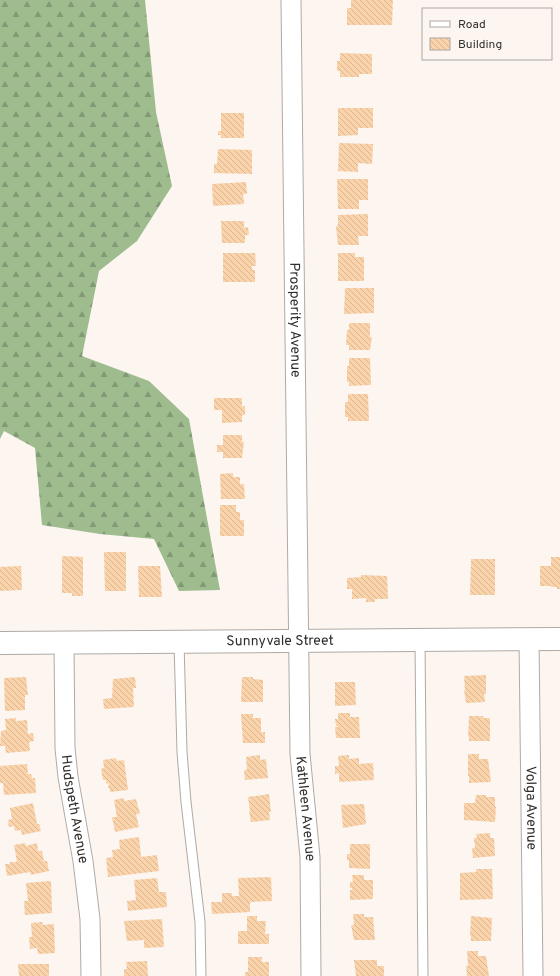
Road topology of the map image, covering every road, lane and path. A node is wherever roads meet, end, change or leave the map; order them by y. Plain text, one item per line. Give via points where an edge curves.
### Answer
1 (291, 0) edge
2 (420, 639) junction
3 (529, 639) junction
4 (560, 639) edge
5 (299, 641) junction
6 (179, 642) junction
7 (0, 643) edge
8 (64, 643) junction
9 (91, 976) edge
10 (201, 976) edge
11 (311, 976) edge
12 (423, 976) edge
13 (533, 976) edge

1 - 5 street, Prosperity Avenue
2 - 3 street, Sunnyvale Street
2 - 5 street, Sunnyvale Street
2 - 12 lane
3 - 4 street, Sunnyvale Street
3 - 13 street, Volga Avenue
5 - 6 street, Sunnyvale Street
5 - 11 street, Kathleen Avenue via 300,754 310,857
6 - 8 street, Sunnyvale Street
6 - 10 lane via 182,752 200,922
7 - 8 street, Sunnyvale Street
8 - 9 street, Hudspeth Avenue via 65,748 90,919

